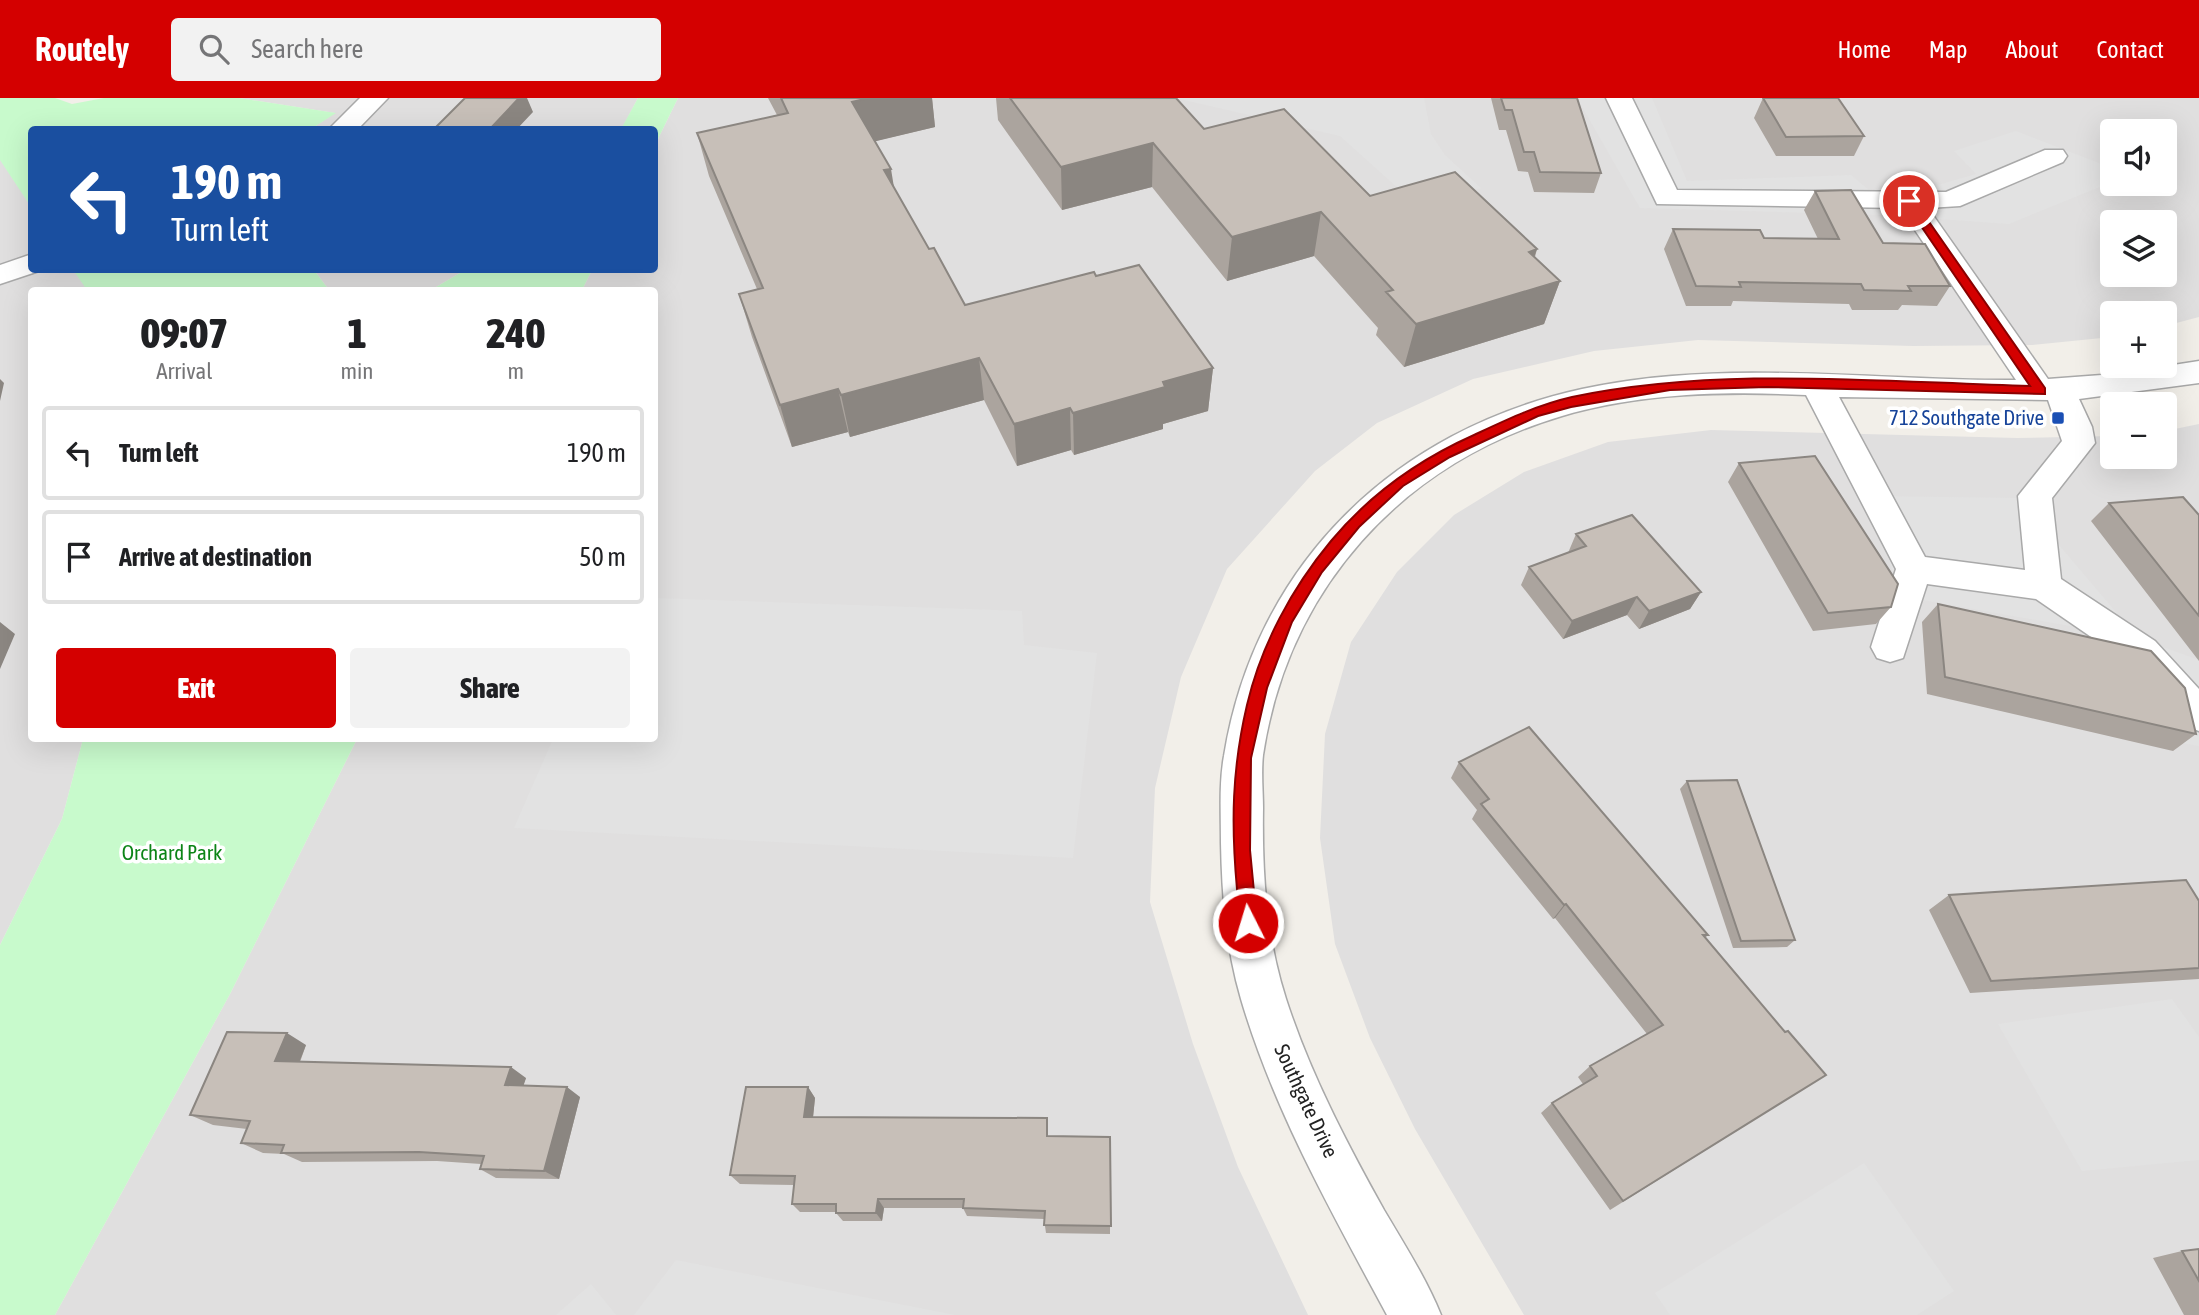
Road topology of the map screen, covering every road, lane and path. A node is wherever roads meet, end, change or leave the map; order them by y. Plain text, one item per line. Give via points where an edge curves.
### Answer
1 (375, 98) edge
2 (1619, 98) edge
3 (345, 126) edge
4 (2054, 156) dead end
5 (1909, 201) junction
6 (28, 264) edge
7 (0, 275) edge
8 (2199, 372) edge
9 (1817, 385) junction
10 (2050, 391) junction
11 (1914, 569) junction
12 (2045, 586) junction
13 (1890, 647) dead end
14 (2199, 715) edge
15 (1415, 1315) edge

1 - 3 street
2 - 5 street via 1667,198
4 - 5 street via 1950,200
5 - 10 street
6 - 7 street
8 - 10 street, Southgate Drive via 2151,383
9 - 10 street, Southgate Drive
9 - 11 street
9 - 15 street, Southgate Drive via 1670,386 1571,402 1485,433 1398,483 1354,523 1317,568 1285,620 1259,688 1243,758 1242,850 1251,948 1282,1055
10 - 12 street via 2076,427 2078,443 2035,496
11 - 12 street
11 - 13 street
12 - 14 street via 2142,652

